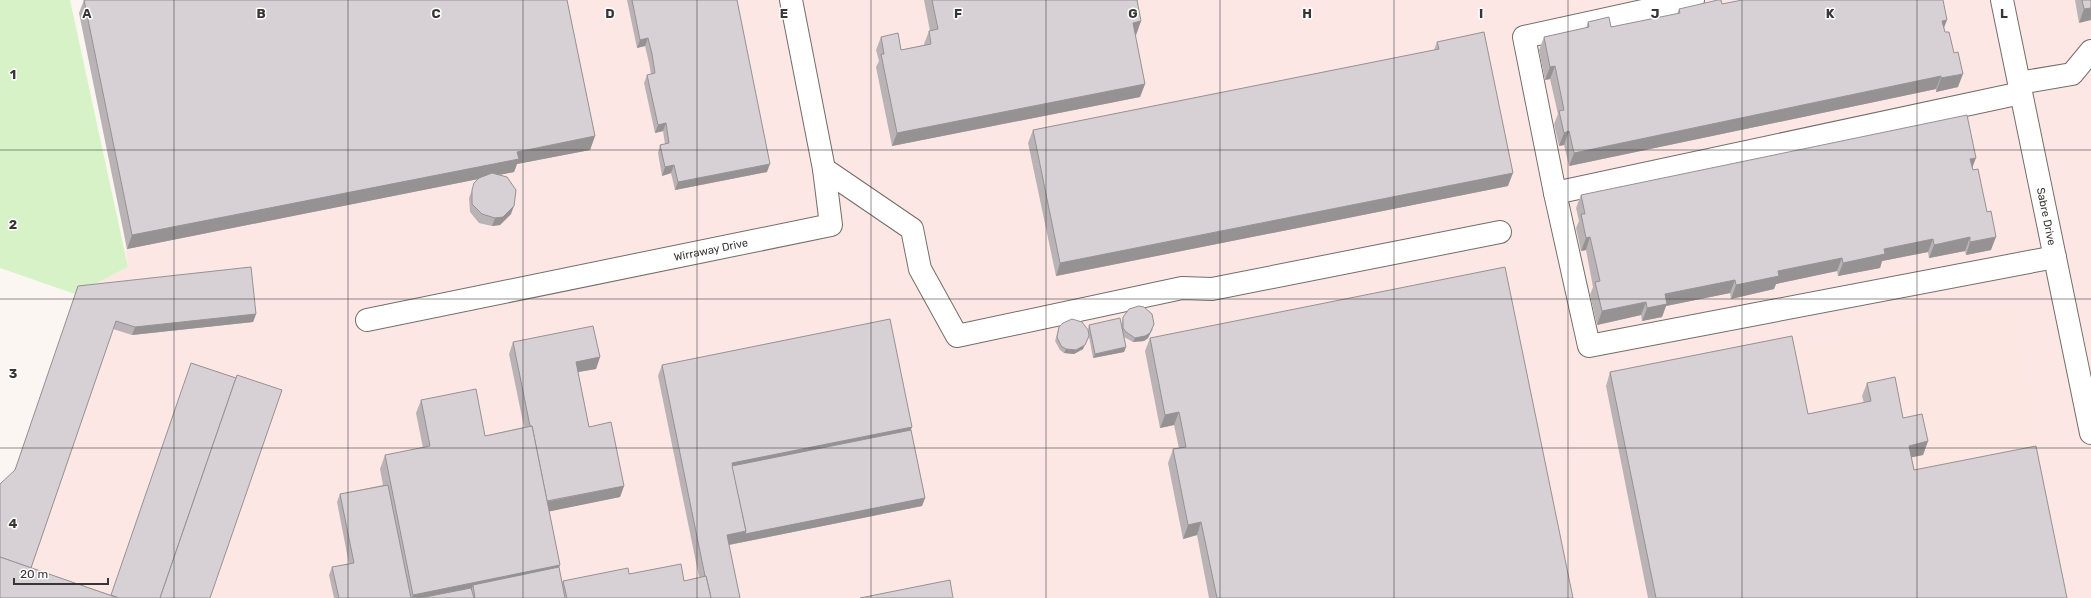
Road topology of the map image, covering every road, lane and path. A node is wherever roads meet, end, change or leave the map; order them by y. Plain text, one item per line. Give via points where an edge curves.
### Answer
1 (791, 0) edge
2 (1693, 0) edge
3 (2002, 0) edge
4 (2091, 51) edge
5 (2020, 88) junction
6 (824, 169) junction
7 (1555, 193) junction
8 (1500, 232) dead end
9 (2055, 257) junction
10 (367, 320) dead end
11 (2091, 433) edge

1 - 6 street, Wirraway Drive
2 - 7 street via 1524,38
3 - 5 street, Sabre Drive
4 - 5 street via 2072,74
5 - 7 street
5 - 9 street, Sabre Drive
6 - 8 street via 912,229 920,269 957,336 1182,288 1212,289
6 - 10 street, Wirraway Drive via 831,226
7 - 9 street via 1589,346
9 - 11 street, Sabre Drive

